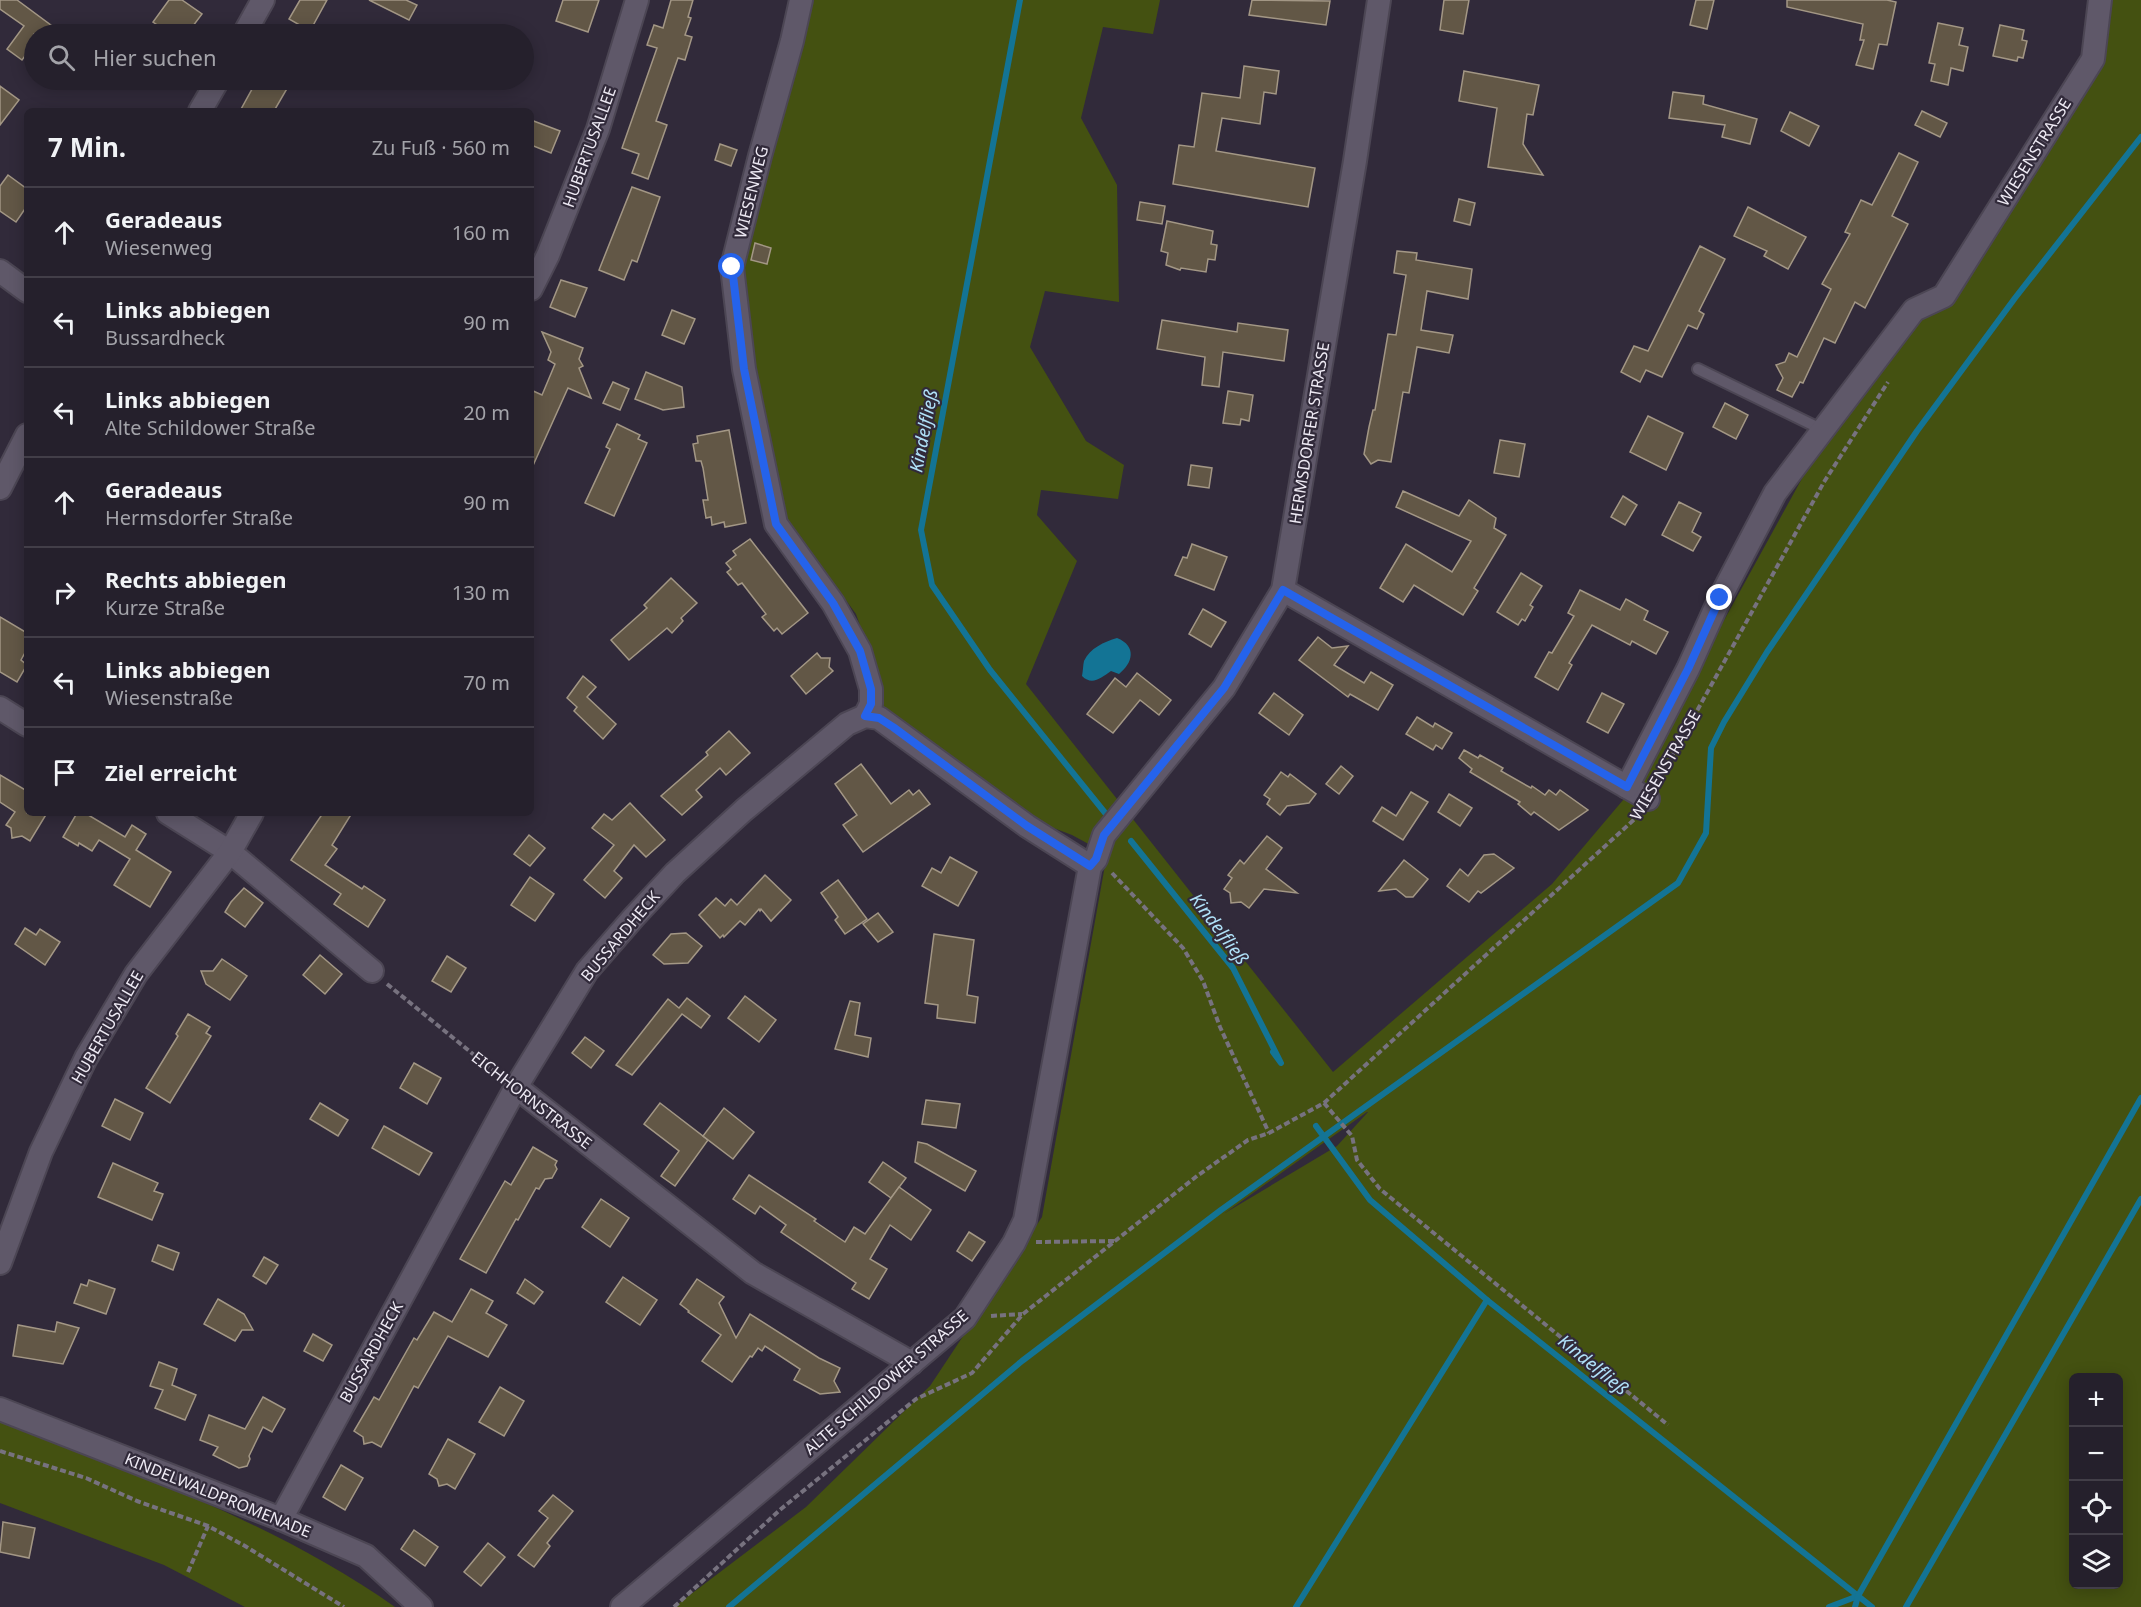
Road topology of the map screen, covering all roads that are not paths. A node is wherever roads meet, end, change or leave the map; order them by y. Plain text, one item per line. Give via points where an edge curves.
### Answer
1 (262, 0) edge
2 (637, 0) edge
3 (801, 0) edge
4 (1379, 0) edge
5 (2100, 0) edge
6 (249, 24) edge
7 (212, 90) edge
8 (202, 108) edge
9 (0, 271) edge
10 (534, 284) edge
11 (24, 289) edge
12 (1698, 369) dead end
13 (1823, 430) junction
14 (24, 441) edge
15 (0, 488) edge
16 (1283, 590) junction
17 (0, 708) edge
18 (865, 716) junction
19 (24, 723) edge
20 (1627, 787) junction
21 (1648, 799) road end
22 (1123, 811) joint
23 (173, 816) edge
24 (250, 816) edge
25 (230, 852) junction
26 (1093, 862) junction
27 (372, 971) road end
28 (516, 1087) junction
29 (0, 1263) edge
30 (912, 1363) junction
31 (0, 1409) edge
32 (281, 1519) junction
33 (421, 1607) edge
34 (622, 1607) edge

1 - 6 street
2 - 10 street, HUBERTUSALLEE via 598,129
3 - 18 street, WIESENWEG via 732,267 744,369 776,524 833,603 860,651 871,689 871,704
4 - 16 street, HERMSDORFER STRASSE
5 - 13 street, WIESENSTRASSE via 2093,59 1944,296 1914,309
7 - 8 street
9 - 11 street
12 - 13 lane
13 - 20 street, WIESENSTRASSE via 1775,493
14 - 15 street
16 - 20 street
16 - 22 street, HERMSDORFER STRASSE via 1224,688
17 - 19 street
18 - 26 street via 879,718 1027,826
18 - 28 street, BUSSARDHECK via 847,724 744,810 634,916 587,971
20 - 21 street
22 - 26 street, ALTE SCHILDOWER STRASSE via 1104,835
23 - 25 street
24 - 25 street, HUBERTUSALLEE
25 - 27 street
25 - 29 street, HUBERTUSALLEE via 136,974 86,1058 41,1152
26 - 30 street, ALTE SCHILDOWER STRASSE via 1025,1220 965,1318
28 - 30 street, EICHHORNSTRASSE via 753,1273
28 - 32 street, BUSSARDHECK
30 - 34 street, ALTE SCHILDOWER STRASSE
31 - 32 street, KINDELWALDPROMENADE
32 - 33 street, KINDELWALDPROMENADE via 366,1556

